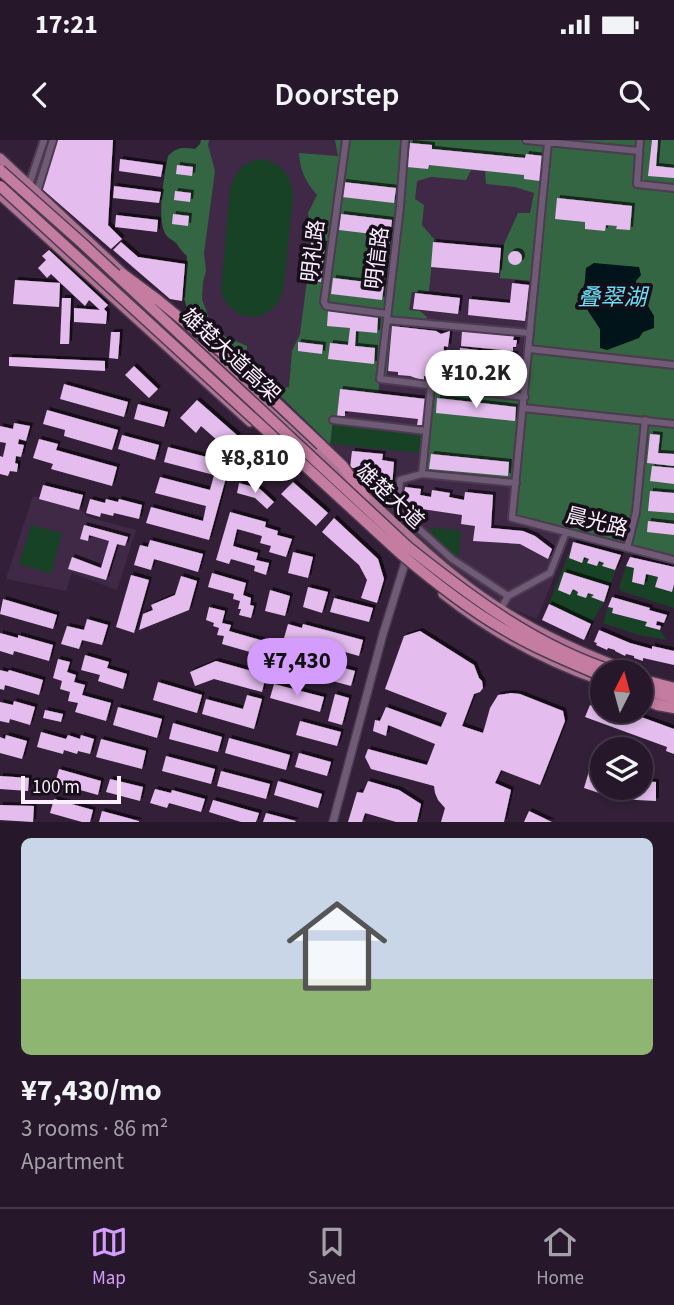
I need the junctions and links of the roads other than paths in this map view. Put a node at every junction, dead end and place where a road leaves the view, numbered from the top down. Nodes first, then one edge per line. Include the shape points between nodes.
1 (44, 140) edge
2 (53, 140) edge
3 (346, 140) edge
4 (405, 140) edge
5 (526, 140) edge
6 (640, 140) edge
7 (543, 141) edge
8 (639, 151) junction
9 (0, 158) edge
10 (0, 170) edge
11 (0, 187) edge
12 (33, 188) junction
13 (674, 188) edge
14 (0, 195) edge
15 (82, 243) junction
16 (387, 317) junction
17 (530, 333) junction
18 (529, 349) junction
19 (674, 365) edge
20 (431, 385) junction
21 (524, 397) junction
22 (523, 408) junction
23 (333, 420) dead end
24 (645, 420) junction
25 (674, 424) edge
26 (426, 430) junction
27 (422, 474) junction
28 (516, 483) junction
29 (365, 497) junction
30 (566, 532) junction
31 (627, 548) junction
32 (674, 559) edge
33 (405, 563) junction
34 (508, 596) junction
35 (489, 601) junction
36 (503, 605) dead end
37 (477, 619) junction
38 (601, 660) edge
39 (590, 661) edge
40 (590, 673) edge
41 (590, 675) edge
42 (653, 680) edge
43 (674, 686) edge
44 (653, 692) edge
45 (674, 698) edge
46 (653, 703) edge
47 (674, 706) edge
48 (333, 822) edge

1 - 12 street
2 - 12 street
3 - 16 street, 明礼路 via 324,302
4 - 16 street, 明信路
5 - 7 street
6 - 8 street
7 - 8 street
7 - 17 street
8 - 13 street via 637,184
9 - 12 main road, 雄楚大道
10 - 15 highway, 雄楚大道高架, bridge
11 - 40 highway, 雄楚大道高架, bridge via 445,591 503,629
12 - 29 main road, 雄楚大道
14 - 33 main road, 雄楚大道
15 - 29 highway, bridge via 231,360 342,465
15 - 39 highway, 雄楚大道高架, bridge via 408,547 518,627
16 - 17 street
16 - 20 street, 明信路 via 380,379
17 - 18 street
18 - 19 street
18 - 21 street
20 - 21 street
20 - 26 street
21 - 22 street
22 - 24 street
22 - 28 street
23 - 26 street
24 - 25 street
24 - 31 street via 636,512
26 - 27 street
27 - 28 street
27 - 34 street via 400,480 397,509 452,559
28 - 30 street, 晨光路 via 512,518
29 - 35 main road, 雄楚大道
30 - 31 street, 晨光路
30 - 34 street via 550,573
31 - 32 street, 晨光路
33 - 37 main road, 雄楚大道
33 - 48 street
34 - 36 street
35 - 37 main road via 495,614 486,621
35 - 38 main road, 雄楚大道
37 - 41 main road, 雄楚大道 via 527,649
42 - 43 highway
44 - 45 highway
46 - 47 highway

